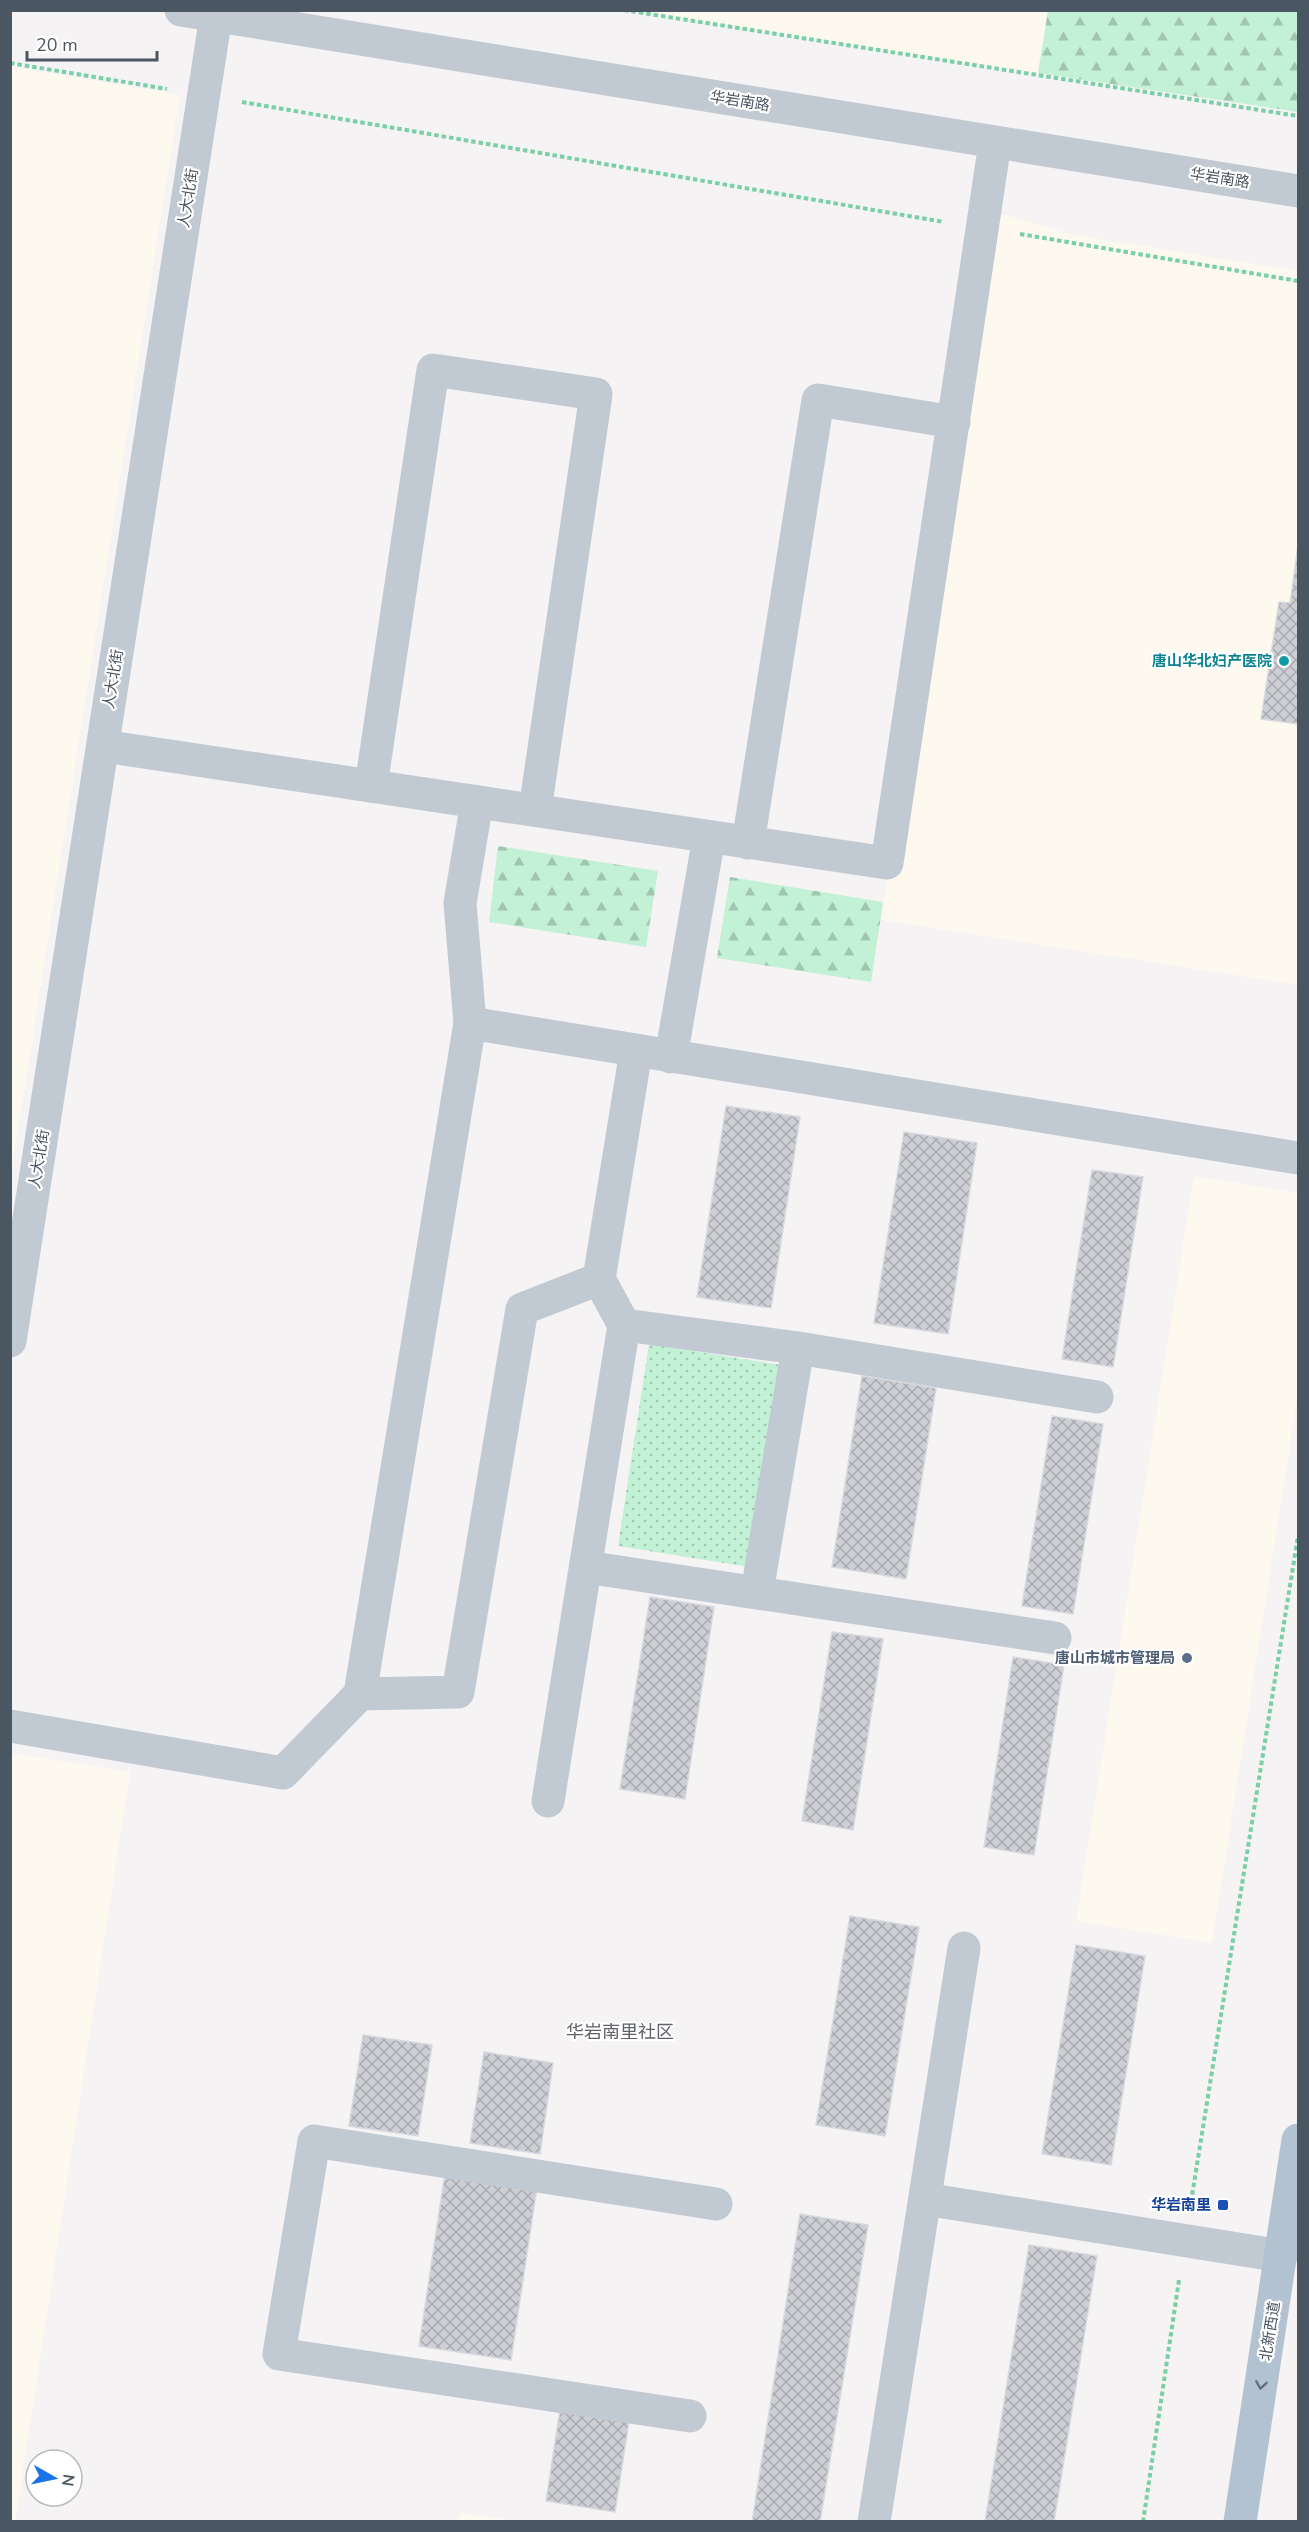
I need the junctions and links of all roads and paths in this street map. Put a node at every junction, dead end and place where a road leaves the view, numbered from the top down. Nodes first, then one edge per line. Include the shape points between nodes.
1 (181, 10) edge
2 (624, 10) edge
3 (216, 16) junction
4 (10, 63) edge
5 (204, 96) junction
6 (1299, 116) edge
7 (995, 143) junction
8 (1299, 191) edge
9 (983, 228) junction
10 (1299, 281) edge
11 (954, 422) junction
12 (103, 746) junction
13 (371, 786) junction
14 (477, 802) junction
15 (535, 810) junction
16 (709, 837) junction
17 (748, 843) junction
18 (470, 1023) junction
19 (636, 1051) junction
20 (672, 1057) junction
21 (1299, 1158) edge
22 (599, 1278) junction
23 (624, 1325) junction
24 (10, 1341) edge
25 (798, 1348) junction
26 (1097, 1397) dead end
27 (1299, 1536) edge
28 (586, 1567) junction
29 (757, 1592) junction
30 (1055, 1638) dead end
31 (360, 1694) junction
32 (10, 1726) edge
33 (548, 1801) dead end
34 (964, 1948) dead end
35 (1299, 2140) edge
36 (925, 2199) junction
37 (716, 2204) dead end
38 (1185, 2241) junction
39 (1281, 2256) junction
40 (690, 2416) dead end
41 (1246, 2486) junction
42 (874, 2522) edge
43 (1143, 2522) edge
44 (1232, 2522) edge
45 (1240, 2522) edge

1 - 3 street, 华岩南路
2 - 6 path
3 - 5 street, 人大北街
3 - 7 street, 华岩南路
4 - 5 path
5 - 9 path
5 - 12 street, 人大北街
7 - 8 street, 华岩南路
7 - 9 street
9 - 10 path
9 - 11 street
11 - 17 street via 818,400
11 - 17 street via 887,863
12 - 13 street
12 - 24 street, 人大北街
13 - 14 street
13 - 15 street via 433,370 597,394
14 - 15 street
14 - 18 street via 460,903
15 - 16 street
16 - 17 street
16 - 20 street
18 - 19 street
18 - 31 street
19 - 20 street
19 - 22 street
20 - 21 street
22 - 23 street
22 - 31 street via 522,1309 458,1692
23 - 25 street
23 - 28 street
25 - 26 street
25 - 29 street
27 - 38 path
28 - 29 street
28 - 33 street
29 - 30 street
31 - 32 street via 283,1773
34 - 36 street
35 - 39 main road, 北新西道
36 - 38 street
36 - 42 street
37 - 40 street via 314,2141 279,2354
38 - 39 street
38 - 43 path
39 -> 41 main road, 北新西道
41 - 44 main road
41 - 45 main road, 北新西道

